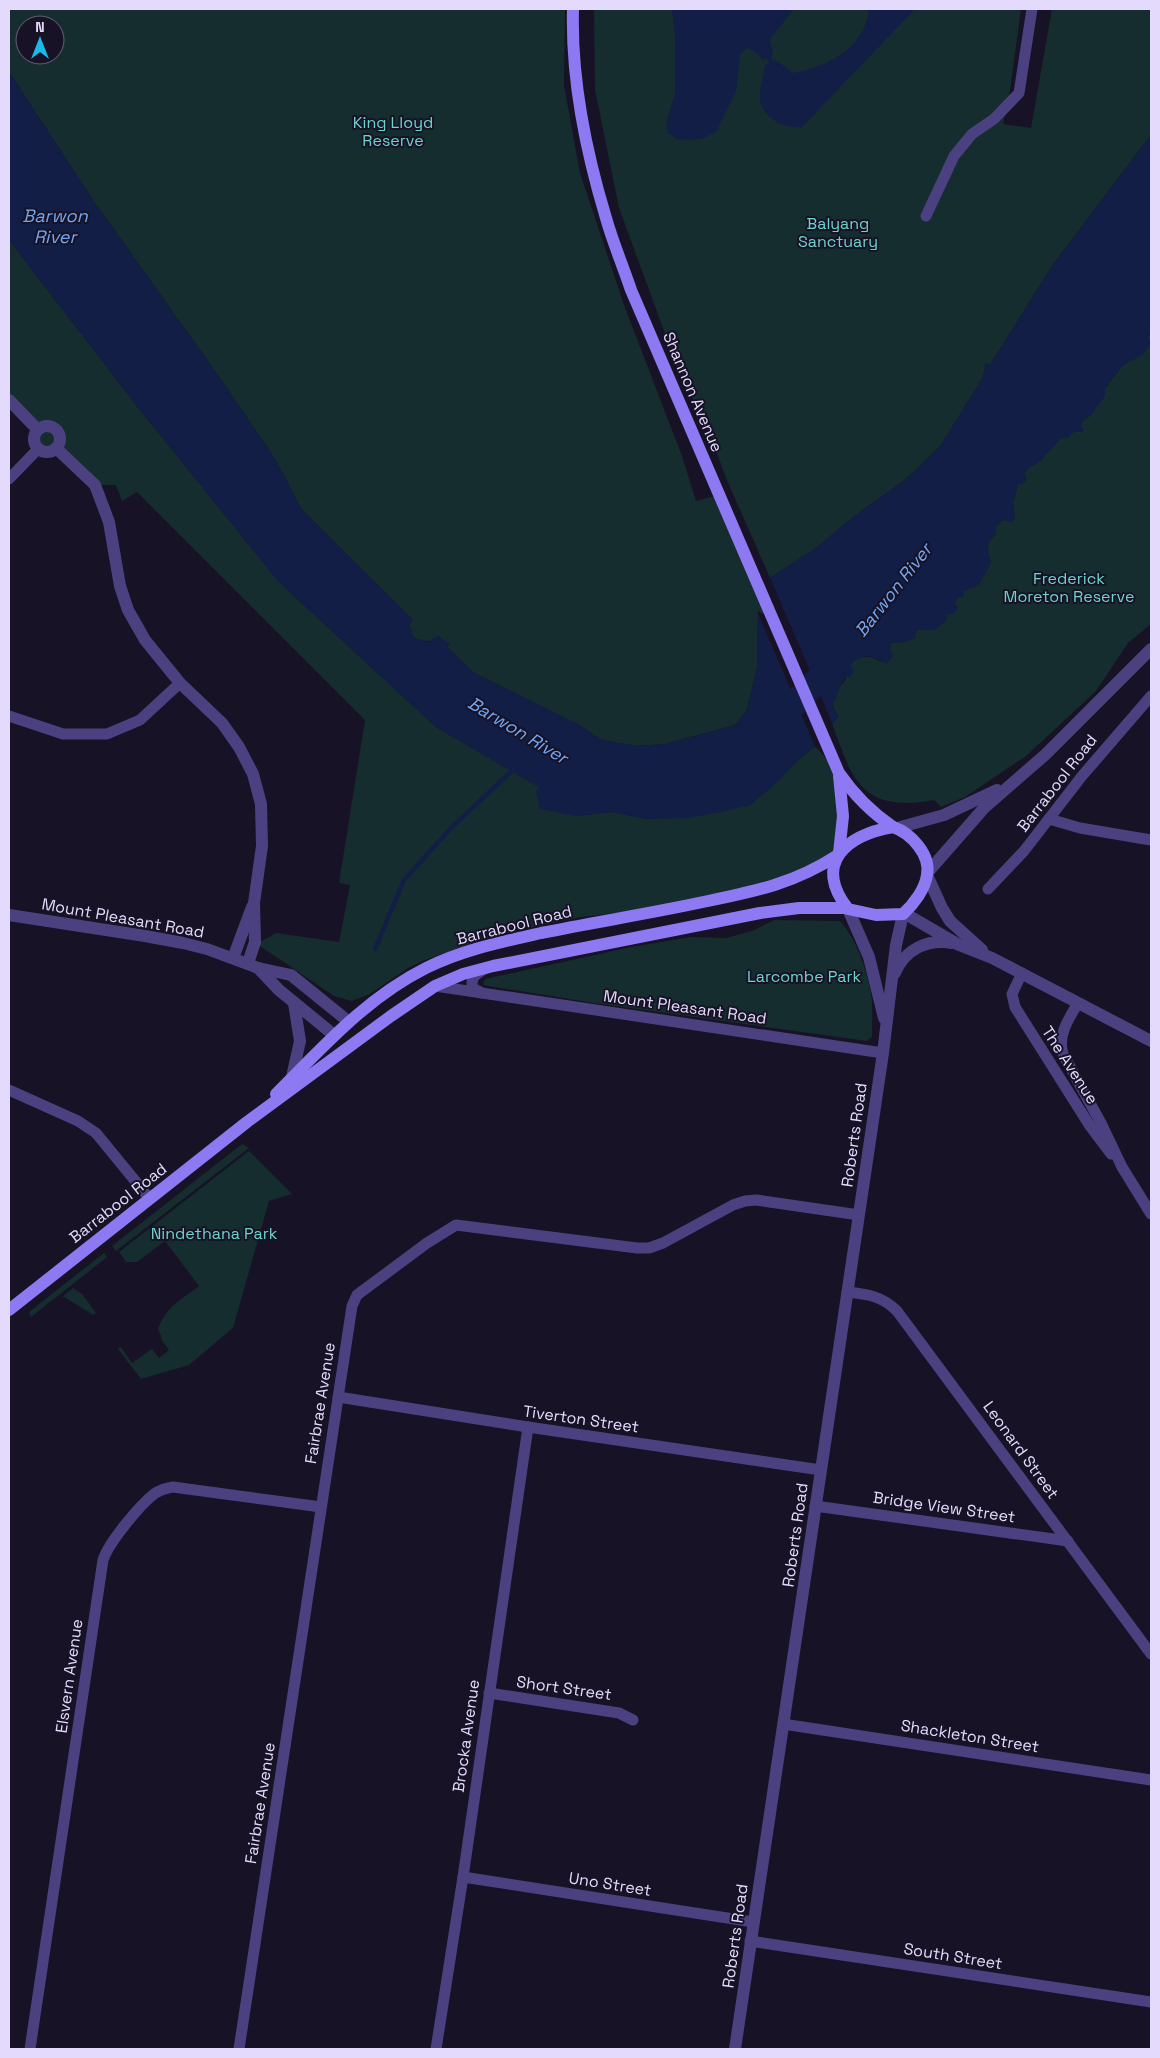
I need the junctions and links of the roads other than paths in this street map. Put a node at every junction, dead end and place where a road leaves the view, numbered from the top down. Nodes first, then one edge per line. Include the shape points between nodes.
1 (573, 9) edge
2 (1032, 9) edge
3 (926, 216) dead end
4 (9, 400) edge
5 (38, 430) junction
6 (56, 448) junction
7 (38, 449) junction
8 (9, 479) edge
9 (1151, 650) edge
10 (180, 683) junction
11 (1151, 696) edge
12 (9, 716) edge
13 (839, 773) junction
14 (1015, 781) junction
15 (1049, 819) junction
16 (895, 828) junction
17 (1151, 840) edge
18 (839, 854) junction
19 (928, 873) junction
20 (988, 889) dead end
21 (254, 902) junction
22 (847, 909) junction
23 (904, 913) junction
24 (9, 915) edge
25 (959, 945) junction
26 (233, 958) junction
27 (992, 958) junction
28 (253, 966) junction
29 (484, 968) junction
30 (1022, 973) junction
31 (893, 982) junction
32 (435, 986) junction
33 (483, 994) junction
34 (294, 1002) junction
35 (1078, 1003) junction
36 (349, 1022) junction
37 (886, 1026) junction
38 (334, 1035) junction
39 (1151, 1041) edge
40 (354, 1044) junction
41 (883, 1053) junction
42 (292, 1077) junction
43 (9, 1090) edge
44 (247, 1122) junction
45 (1122, 1167) junction
46 (150, 1199) junction
47 (859, 1214) junction
48 (1151, 1214) edge
49 (847, 1292) junction
50 (9, 1310) edge
51 (338, 1397) junction
52 (528, 1427) junction
53 (821, 1470) junction
54 (815, 1506) junction
55 (321, 1507) junction
56 (1068, 1541) junction
57 (1151, 1654) edge
58 (489, 1693) junction
59 (633, 1720) dead end
60 (783, 1724) junction
61 (1151, 1780) edge
62 (462, 1877) junction
63 (753, 1922) junction
64 (750, 1942) junction
65 (1151, 2002) edge
66 (30, 2049) edge
67 (239, 2049) edge
68 (436, 2049) edge
69 (735, 2049) edge

1 - 13 main road, Shannon Avenue via 582,119 606,219 631,290
2 - 3 street via 1019,92 994,119 972,134 954,156
4 - 5 street
5 - 6 street via 54,429 59,436
5 - 7 street via 34,438
6 - 7 street via 45,452
6 - 10 street via 95,485 109,522 120,586 128,610 145,640
7 - 8 street
9 - 14 street, Barrabool Road
10 - 12 street via 140,720 107,734 63,734
10 - 21 street via 222,723 253,774 261,804 262,846
11 - 15 street, Barrabool Road
13 - 16 main road, Shannon Avenue via 856,797
13 - 18 main road, Shannon Avenue via 843,816
14 - 16 street, Barrabool Road via 944,815
14 - 19 street, Barrabool Road via 979,813
15 - 17 street via 1085,829
15 - 20 street, Barrabool Road
16 - 18 main road via 869,833
16 - 19 main road via 918,844
18 - 22 main road via 834,880 837,893
18 - 36 main road, Barrabool Road via 810,872 752,891 487,945 413,975
19 - 23 main road via 920,893
19 - 27 street via 950,921
21 - 26 street
21 - 28 street
22 - 23 main road via 876,915
22 - 29 main road, Barrabool Road via 778,910
22 - 37 street, Roberts Road via 869,957
23 - 25 street
23 - 31 street, Roberts Road via 896,945
24 - 26 street, Mount Pleasant Road via 145,936
25 - 27 street
25 - 31 street via 935,942 918,946 902,960
26 - 28 street, Mount Pleasant Road
27 - 30 street
28 - 34 street, Mount Pleasant Road
28 - 36 street, Mount Pleasant Road via 291,975
29 - 32 main road, Barrabool Road
29 - 33 street via 471,982 473,988
30 - 35 street
30 - 45 street, The Avenue via 1012,994 1015,1007 1090,1126
31 - 37 street, Roberts Road
32 - 33 street, Mount Pleasant Road
32 - 40 main road, Barrabool Road
33 - 41 street, Mount Pleasant Road
34 - 38 street, Mount Pleasant Road
34 - 42 street via 300,1041
35 - 39 street
35 - 45 street, The Avenue via 1063,1030 1062,1051
36 - 38 main road, Barrabool Road
36 - 40 main road
37 - 41 street, Roberts Road
38 - 40 main road
38 - 42 main road, Barrabool Road
40 - 44 main road, Barrabool Road
41 - 47 street, Roberts Road
42 - 44 main road, Barrabool Road
43 - 46 street via 78,1121 96,1133
44 - 46 main road, Barrabool Road
45 - 48 street, The Avenue
46 - 50 main road, Barrabool Road
47 - 49 street, Roberts Road
47 - 51 street, Fairbrae Avenue via 745,1200 649,1248 456,1225 357,1294 352,1306
49 - 53 street, Roberts Road
49 - 56 street, Leonard Street via 876,1296 897,1311
51 - 52 street, Tiverton Street
51 - 55 street, Fairbrae Avenue
52 - 53 street, Tiverton Street
52 - 58 street, Brocka Avenue
53 - 54 street, Roberts Road
54 - 56 street, Bridge View Street
54 - 60 street, Roberts Road
55 - 66 street, Elsvern Avenue via 173,1487 163,1489 153,1495 106,1550
55 - 67 street, Fairbrae Avenue
56 - 57 street, Leonard Street
58 - 59 street, Short Street via 619,1713
58 - 62 street, Brocka Avenue
60 - 61 street, Shackleton Street
60 - 63 street, Roberts Road
62 - 63 street, Uno Street
62 - 68 street, Brocka Avenue
63 - 64 street, Roberts Road
64 - 65 street, South Street
64 - 69 street, Roberts Road

